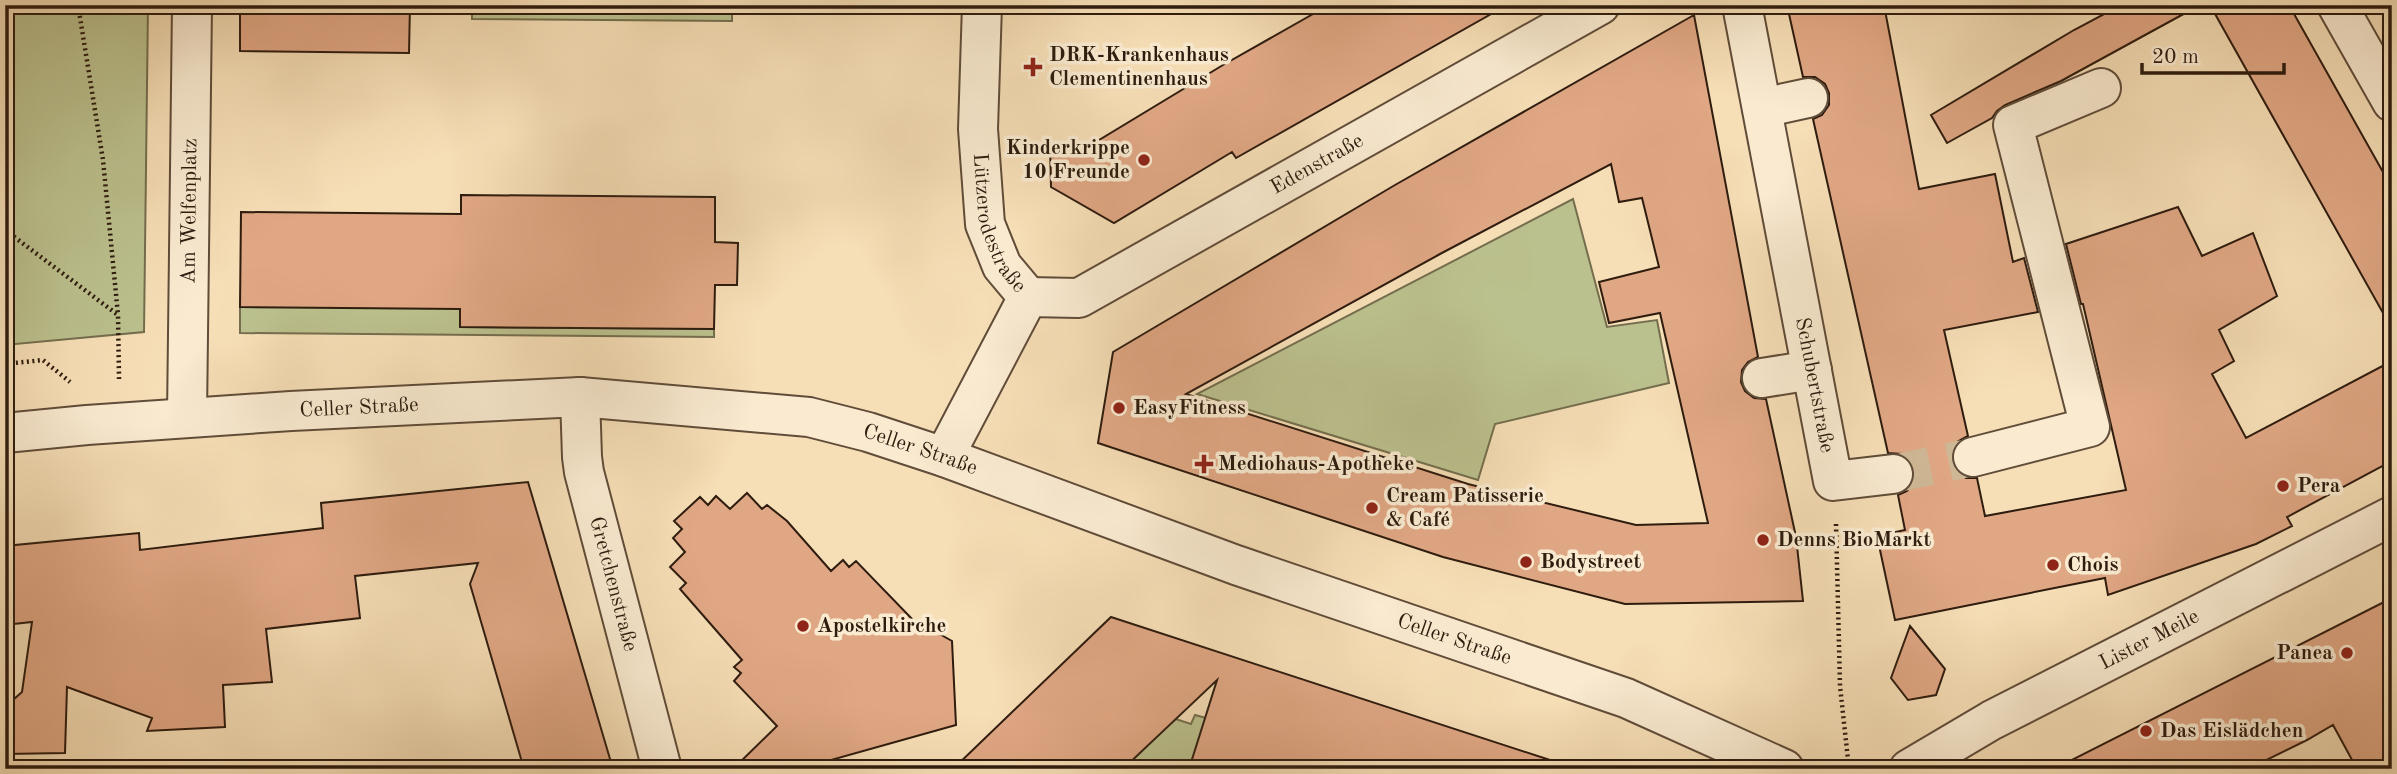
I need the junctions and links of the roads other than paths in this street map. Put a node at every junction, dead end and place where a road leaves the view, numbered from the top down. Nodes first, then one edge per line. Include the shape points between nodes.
1 (192, 5) edge
2 (982, 5) edge
3 (1600, 5) edge
4 (1742, 5) edge
5 (2337, 5) edge
6 (2101, 88) dead end
7 (1808, 99) dead end
8 (2392, 102) edge
9 (1762, 108) junction
10 (1028, 297) junction
11 (1812, 370) junction
12 (1762, 378) dead end
13 (580, 397) junction
14 (187, 418) junction
15 (5, 433) edge
16 (944, 457) junction
17 (1973, 457) tunnel mouth
18 (1893, 474) tunnel mouth
19 (2392, 516) edge
20 (662, 769) edge
21 (1784, 769) edge
22 (1909, 769) edge

1 - 14 street, Am Welfenplatz
2 - 10 street, Lützerodestraße via 978,129 985,224 1002,266
3 - 10 street, Edenstraße via 1079,298
4 - 9 street, Schubertstraße
5 - 8 street
6 - 17 street via 2013,125 2090,427
7 - 9 street
9 - 11 street, Schubertstraße
10 - 16 street, Lützerodestraße
11 - 12 street
11 - 18 street, Schubertstraße via 1833,481
13 - 14 street, Celler Straße
13 - 16 street, Celler Straße via 809,417
13 - 20 street, Gretchenstraße via 584,472
14 - 15 street, Celler Straße
16 - 21 street, Celler Straße via 1236,565 1626,698
19 - 22 street, Lister Meile via 1992,720

